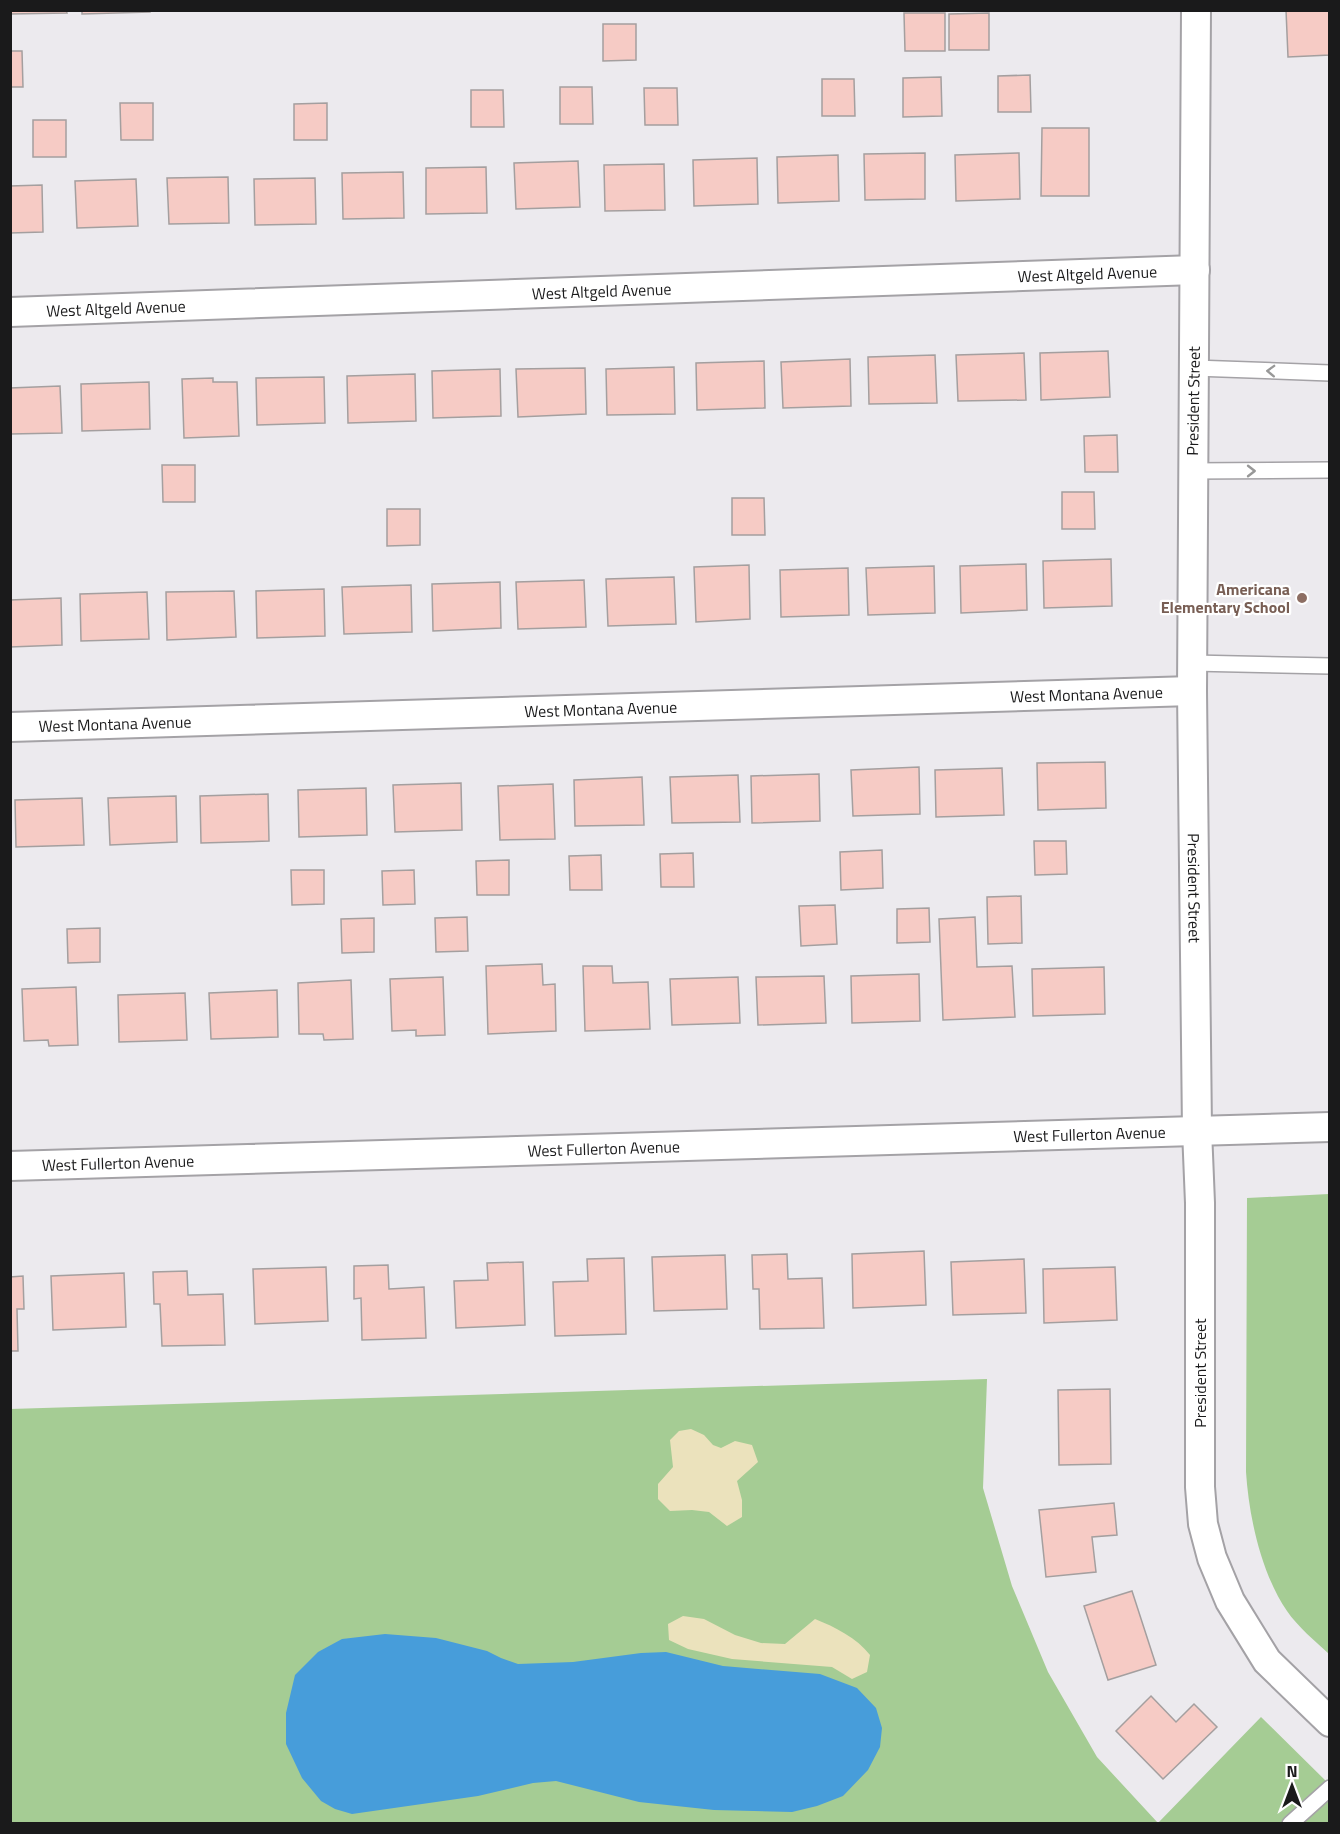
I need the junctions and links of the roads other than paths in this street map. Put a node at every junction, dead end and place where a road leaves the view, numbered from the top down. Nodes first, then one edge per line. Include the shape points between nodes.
1 (1196, 10) edge
2 (1195, 270) junction
3 (10, 312) edge
4 (1194, 368) junction
5 (1329, 373) edge
6 (1329, 470) edge
7 (1192, 471) junction
8 (1192, 663) junction
9 (1329, 666) edge
10 (1192, 691) junction
11 (10, 727) edge
12 (1329, 1127) edge
13 (1197, 1131) junction
14 (10, 1166) edge
15 (1329, 1722) edge
16 (1329, 1788) edge
17 (1290, 1824) edge

1 - 2 street, President Street
2 - 3 street, West Altgeld Avenue
2 - 4 street, President Street
5 -> 4 lane
4 - 7 street, President Street
7 -> 6 lane
7 - 8 street, President Street
8 - 9 lane
8 - 10 street, President Street
10 - 11 street, West Montana Avenue
10 - 13 street, President Street
12 - 13 street, West Fullerton Avenue
13 - 14 street, West Fullerton Avenue
13 - 15 street, President Street via 1203,1524 1230,1601 1267,1661
16 - 17 lane

